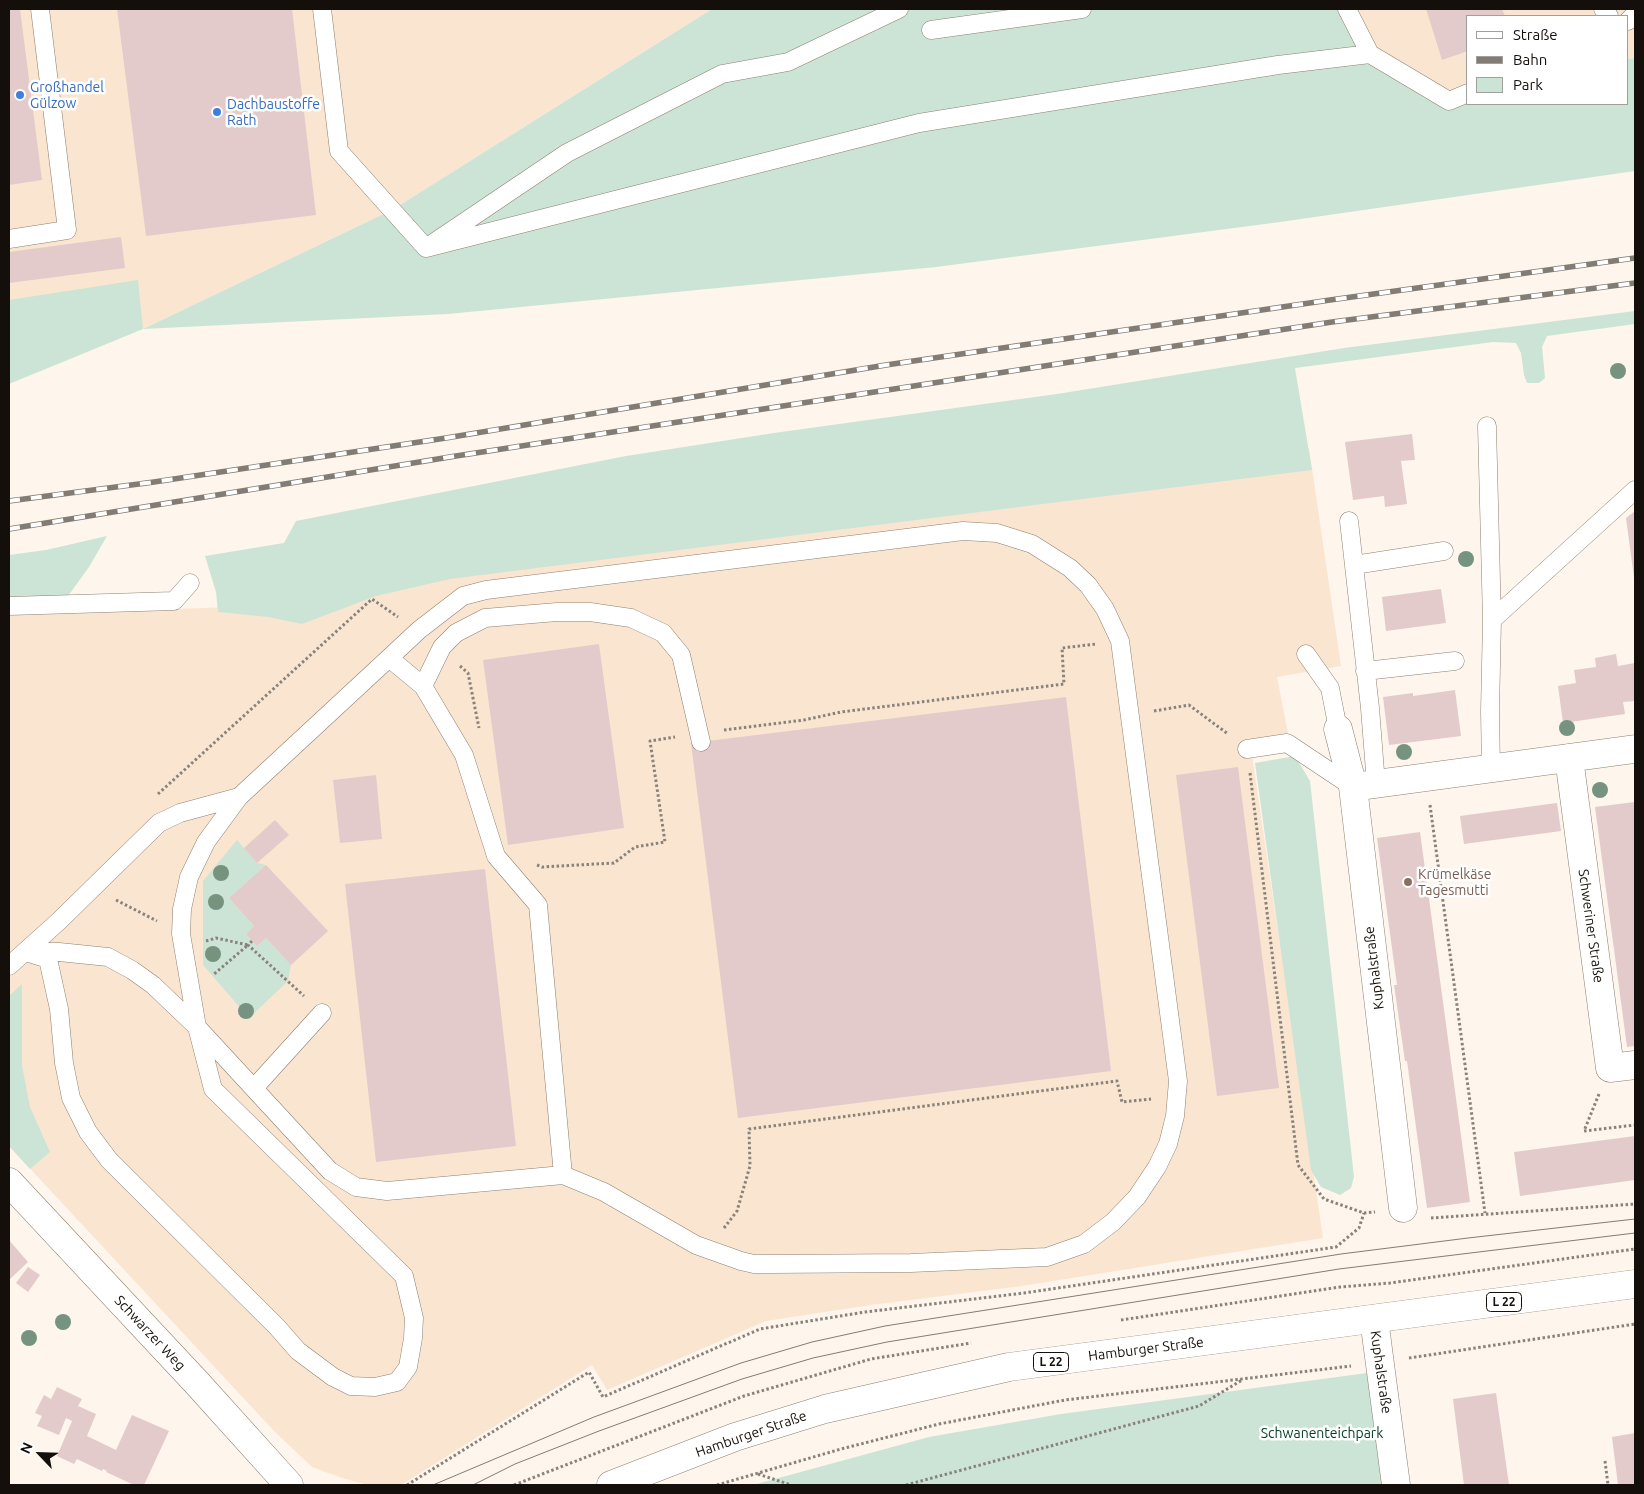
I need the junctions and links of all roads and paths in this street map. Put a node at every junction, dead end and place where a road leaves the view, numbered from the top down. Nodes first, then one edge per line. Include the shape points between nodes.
1 (40, 9) edge
2 (322, 9) edge
3 (899, 9) edge
4 (1082, 9) edge
5 (1347, 9) edge
6 (931, 30) dead end
7 (1370, 54) junction
8 (1466, 95) edge
9 (9, 239) edge
10 (426, 248) junction
11 (1487, 426) dead end
12 (1635, 490) edge
13 (1349, 521) dead end
14 (1444, 551) dead end
15 (1354, 565) junction
16 (190, 584) dead end
17 (9, 606) edge
18 (1492, 620) junction
19 (1120, 641) junction
20 (1306, 654) dead end
21 (389, 658) junction
22 (1455, 661) dead end
23 (1365, 672) junction
24 (423, 686) junction
25 (1152, 711) dead end
26 (1338, 729) joint
27 (700, 738) junction
28 (1247, 748) junction
29 (1635, 750) edge
30 (1568, 758) junction
31 (1491, 769) junction
32 (1426, 777) junction
33 (1364, 785) junction
34 (239, 797) junction
35 (534, 864) dead end
36 (127, 906) dead end
37 (138, 911) dead end
38 (181, 934) junction
39 (252, 941) dead end
40 (248, 945) junction
41 (25, 952) junction
42 (9, 966) edge
43 (192, 994) junction
44 (322, 1013) joint
45 (197, 1027) junction
46 (1622, 1066) edge
47 (254, 1088) junction
48 (1177, 1097) junction
49 (1635, 1125) edge
50 (563, 1175) junction
51 (9, 1182) edge
52 (1635, 1204) edge
53 (1403, 1208) junction
54 (1364, 1213) junction
55 (1485, 1213) junction
56 (717, 1224) dead end
57 (1635, 1284) edge
58 (1374, 1319) junction
59 (1635, 1324) edge
60 (1379, 1362) junction
61 (1244, 1379) junction
62 (1605, 1461) dead end
63 (758, 1473) junction
64 (289, 1485) edge
65 (408, 1485) edge
66 (611, 1485) edge
67 (717, 1485) edge
68 (790, 1485) edge
69 (906, 1485) edge
70 (1396, 1485) edge
71 (1608, 1485) edge

1 - 9 lane via 67,230
2 - 10 lane via 338,150
3 - 10 lane via 788,62 722,74 567,153
4 - 6 lane
5 - 7 lane
7 - 8 lane via 1449,101
7 - 10 lane via 1278,65 919,123
11 - 18 lane
12 - 18 lane
13 - 15 lane
14 - 15 lane
15 - 23 lane
16 - 17 lane via 174,601
18 - 31 lane
19 - 21 lane via 1105,609 1088,585 1070,568 1032,544 997,533 962,531 486,590 463,596
19 - 27 path via 1062,648 1064,684 841,712
19 - 48 lane via 1178,1081
20 - 26 lane via 1330,688
21 - 24 lane
21 - 34 lane
22 - 23 lane
23 - 33 lane
24 - 27 lane via 442,647 456,633 485,618 557,612 590,612 631,618 663,633 681,655
24 - 50 lane via 464,755 496,856 538,905
25 - 28 path via 1189,704
26 - 33 street, Kuphalstraße
27 - 35 path via 650,742 665,842 635,847 614,863 542,867
28 - 33 lane via 1287,743
28 - 54 path via 1298,1164 1324,1199
29 - 30 street
30 - 31 street
30 - 46 street, Schweriner Straße
31 - 32 street
32 - 33 street
32 - 55 path
33 - 53 street, Kuphalstraße
34 - 38 lane via 206,842 189,877
34 - 41 lane via 180,813 159,823
36 - 37 path
38 - 40 path via 204,942 216,938
38 - 43 lane
39 - 40 path
40 - 43 path
40 - 44 path
41 - 42 lane
41 - 45 lane via 108,957 153,985
41 - 45 lane via 48,959 60,1010 64,1063 71,1098 88,1132 109,1160 298,1351 351,1386 375,1388 397,1382 408,1367 413,1338 414,1318 404,1276 213,1090
43 - 45 lane
44 - 47 lane
45 - 47 lane
46 - 49 path via 1584,1131
47 - 50 lane via 330,1171 356,1187 387,1191
48 - 50 lane via 1168,1144 1137,1197 1113,1222 1084,1244 1047,1256 911,1263 749,1263 696,1245 604,1192
48 - 56 path via 1122,1102 1117,1081 749,1129 750,1166 737,1211 726,1228
51 - 64 street, Schwarzer Weg
52 - 55 path
53 - 54 path
53 - 55 path via 1429,1218
54 - 65 path via 1359,1228 1336,1247 760,1329 603,1397 589,1372
57 - 58 street, Hamburger Straße / L 22
58 - 60 street, Kuphalstraße
58 - 66 street, Hamburger Straße / L 22 via 1009,1367 926,1384 816,1412 735,1438
59 - 60 path
60 - 61 path
60 - 70 street, Kuphalstraße
61 - 63 path via 1065,1400 949,1422
61 - 69 path via 1199,1406
62 - 71 path
63 - 67 path
63 - 68 path

